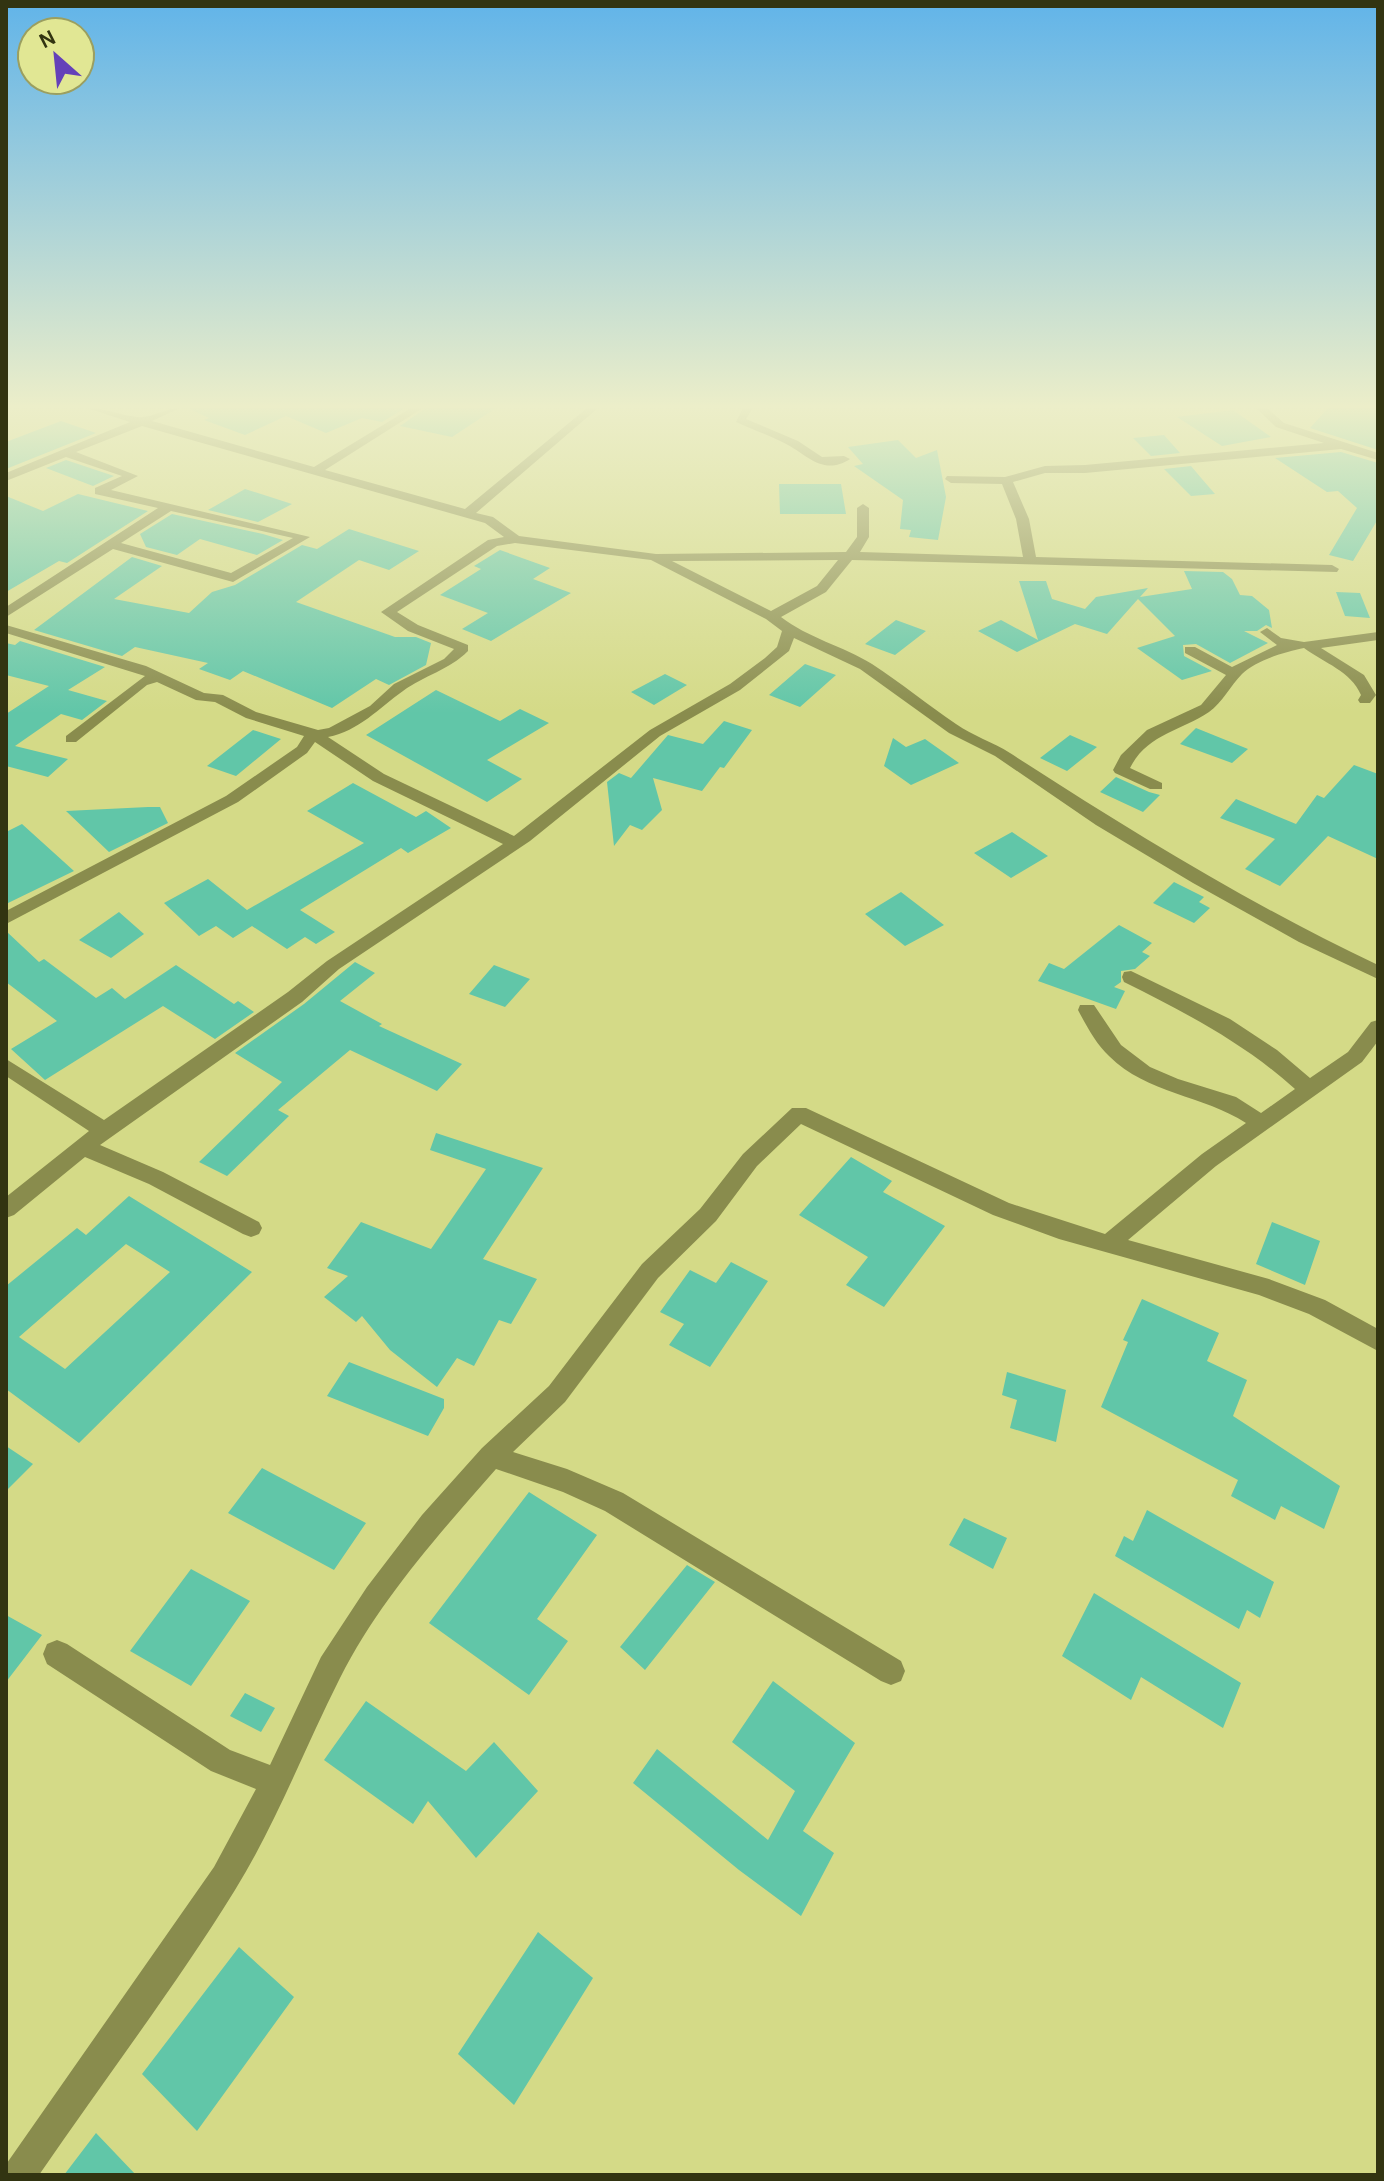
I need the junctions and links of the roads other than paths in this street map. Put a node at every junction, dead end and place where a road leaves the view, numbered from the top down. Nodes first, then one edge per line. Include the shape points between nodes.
1 (164, 510) edge
2 (181, 510) edge
3 (452, 510) edge
4 (472, 510) edge
5 (863, 510) edge
6 (1019, 510) edge
7 (467, 514) junction
8 (515, 539) junction
9 (110, 544) junction
10 (851, 556) junction
11 (654, 557) junction
12 (1030, 560) junction
13 (1332, 569) dead end
14 (6, 613) edge
15 (771, 616) junction
16 (6, 629) edge
17 (789, 630) junction
18 (1267, 632) dead end
19 (1378, 636) edge
20 (1304, 645) junction
21 (1190, 650) dead end
22 (1233, 673) junction
23 (156, 677) junction
24 (1365, 700) dead end
25 (315, 734) junction
26 (71, 739) dead end
27 (1156, 786) dead end
28 (515, 843) junction
29 (6, 918) edge
30 (1374, 966) edge
31 (1131, 977) dead end
32 (1087, 1010) dead end
33 (1378, 1027) edge
34 (6, 1066) edge
35 (1309, 1089) junction
36 (1261, 1123) junction
37 (104, 1130) junction
38 (83, 1147) junction
39 (6, 1209) edge
40 (251, 1228) dead end
41 (1108, 1244) junction
42 (1378, 1341) edge
43 (491, 1456) junction
44 (57, 1654) dead end
45 (891, 1671) dead end
46 (277, 1783) junction
47 (19, 2175) edge

1 - 9 street
2 - 9 street via 304,537 233,578
3 - 7 street
4 - 7 street
5 - 10 street via 865,537
6 - 12 street
7 - 8 street via 489,520
8 - 11 street
8 - 25 street via 493,543 388,612 463,648 456,657 399,687 375,709 333,732
9 - 14 street
10 - 11 street
10 - 12 street
10 - 15 street via 817,593
11 - 15 street
12 - 13 street
15 - 17 street
16 - 23 street
17 - 28 street via 784,648 770,661 655,733
17 - 30 street via 865,666 954,730 1000,753 1199,879 1305,938
18 - 20 street via 1277,641
19 - 20 street
20 - 22 street via 1285,647
20 - 24 street via 1357,676 1367,688
21 - 22 street
22 - 27 street via 1206,708 1152,733 1127,758 1121,770
23 - 25 street
23 - 26 street via 142,682
25 - 28 street via 335,753 379,777
25 - 29 street via 302,750 232,799
28 - 37 street via 333,965
31 - 35 street via 1223,1024
32 - 36 street via 1114,1050 1143,1072 1229,1102
33 - 35 street via 1355,1057
34 - 37 street
35 - 36 street
36 - 41 street
37 - 38 street
38 - 39 street
38 - 40 street
41 - 42 street via 1261,1286 1317,1307
41 - 43 street via 1001,1209 799,1114 650,1271 557,1394
43 - 45 street via 614,1502
43 - 46 street via 376,1596 331,1667
44 - 46 street via 221,1761
46 - 47 street via 225,1878

